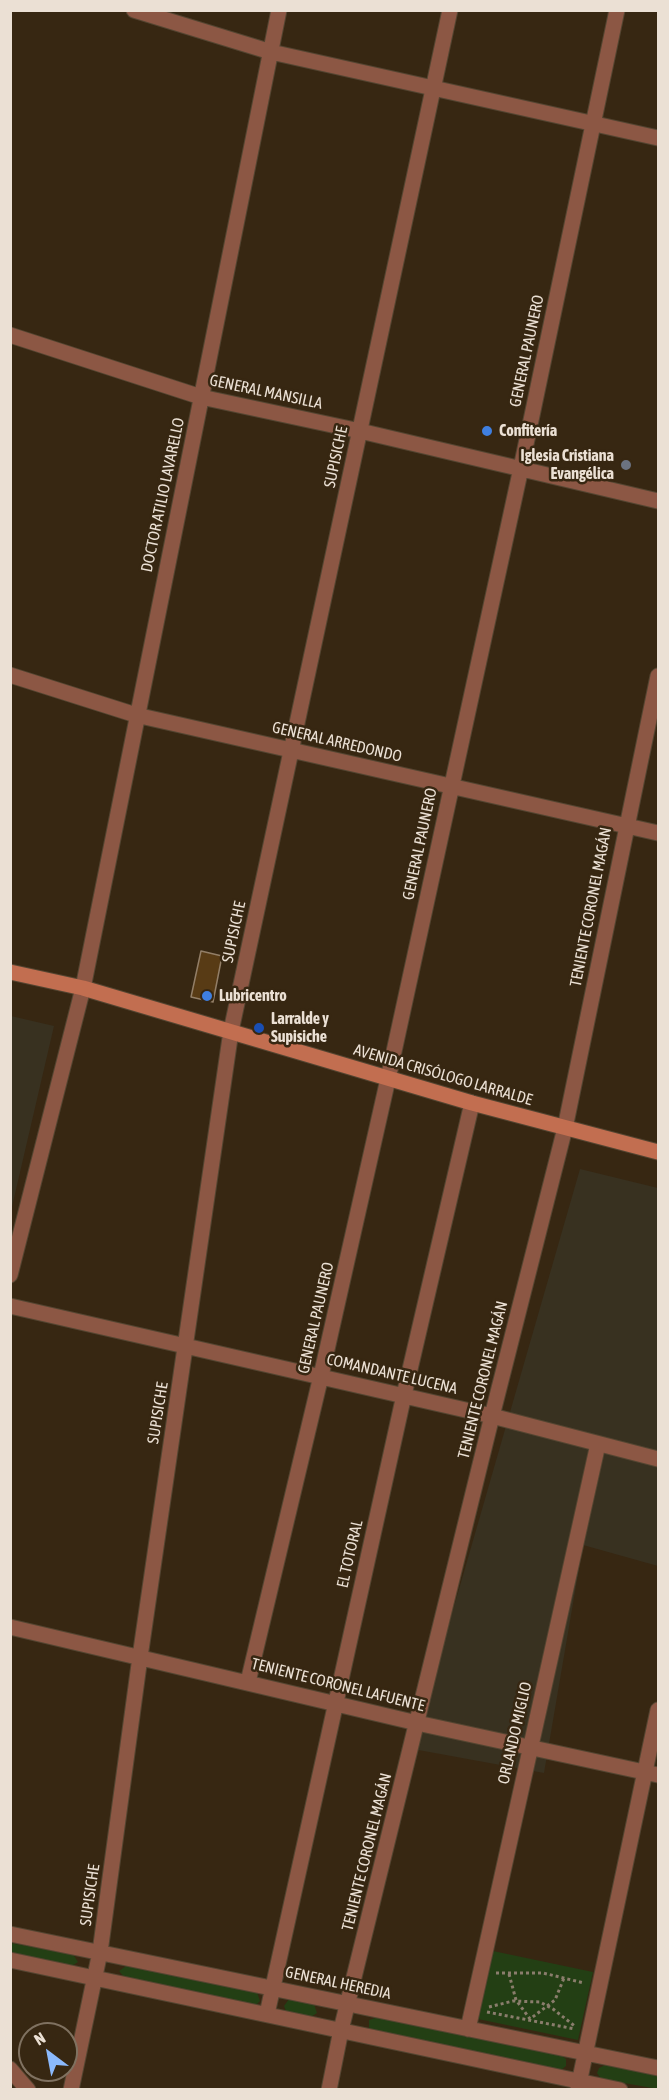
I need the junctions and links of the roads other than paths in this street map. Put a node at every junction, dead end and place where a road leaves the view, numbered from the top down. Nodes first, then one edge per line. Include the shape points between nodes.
1 (134, 10) edge
2 (279, 10) edge
3 (450, 10) edge
4 (617, 10) edge
5 (271, 52) junction
6 (433, 89) junction
7 (593, 123) junction
8 (658, 138) edge
9 (10, 335) edge
10 (201, 397) junction
11 (360, 431) junction
12 (521, 468) junction
13 (658, 501) edge
14 (10, 675) edge
15 (658, 676) edge
16 (136, 715) junction
17 (290, 750) junction
18 (451, 786) junction
19 (626, 825) junction
20 (658, 833) edge
21 (10, 972) edge
22 (83, 988) junction
23 (231, 1031) junction
24 (388, 1078) junction
25 (472, 1103) junction
26 (565, 1128) junction
27 (658, 1152) edge
28 (10, 1275) edge
29 (10, 1306) edge
30 (187, 1344) junction
31 (321, 1376) junction
32 (404, 1395) junction
33 (492, 1416) junction
34 (598, 1444) junction
35 (658, 1459) edge
36 (10, 1627) edge
37 (140, 1657) junction
38 (248, 1682) junction
39 (335, 1704) junction
40 (658, 1710) edge
41 (417, 1723) junction
42 (530, 1747) junction
43 (652, 1773) edge
44 (10, 1934) edge
45 (100, 1952) junction
46 (10, 1960) edge
47 (96, 1979) junction
48 (272, 1988) junction
49 (348, 2003) junction
50 (267, 2014) junction
51 (469, 2021) junction
52 (341, 2030) junction
53 (586, 2053) junction
54 (658, 2068) edge
55 (10, 2069) edge
56 (578, 2085) edge
57 (28, 2090) edge
58 (71, 2090) edge
59 (329, 2090) edge
60 (620, 2090) edge

1 - 5 street
2 - 5 street, DOCTOR ATILIO LAVARELLO
3 - 6 street, SUPISICHE
4 - 7 street, GENERAL PAUNERO
5 - 6 street
5 - 10 street, DOCTOR ATILIO LAVARELLO
6 - 7 street
6 - 11 street, SUPISICHE
7 - 8 street
7 - 12 street, GENERAL PAUNERO
9 - 10 street, GENERAL MANSILLA
10 - 11 street, GENERAL MANSILLA
10 - 16 street, DOCTOR ATILIO LAVARELLO
11 - 12 street, GENERAL MANSILLA
11 - 17 street, SUPISICHE
12 - 13 street, GENERAL MANSILLA
12 - 18 street, GENERAL PAUNERO
14 - 16 street, GENERAL ARREDONDO
15 - 19 street, TENIENTE CORONEL MAGÁN
16 - 17 street, GENERAL ARREDONDO
16 - 22 street, DOCTOR ATILIO LAVARELLO
17 - 18 street, GENERAL ARREDONDO
17 - 23 street, SUPISICHE
18 - 19 street, GENERAL ARREDONDO
18 - 24 street, GENERAL PAUNERO
19 - 20 street, GENERAL ARREDONDO
19 - 26 street, TENIENTE CORONEL MAGÁN
21 - 22 main road, AVENIDA CRISÓLOGO LARRALDE
22 - 23 main road, AVENIDA CRISÓLOGO LARRALDE
22 - 28 street, DOCTOR ATILIO LAVARELLO
23 - 24 main road, AVENIDA CRISÓLOGO LARRALDE
23 - 30 street, SUPISICHE
24 - 25 main road, AVENIDA CRISÓLOGO LARRALDE
24 - 31 street, GENERAL PAUNERO
25 - 26 main road, AVENIDA CRISÓLOGO LARRALDE
25 - 32 street, EL TOTORAL
26 - 27 main road, AVENIDA CRISÓLOGO LARRALDE
26 - 33 street, TENIENTE CORONEL MAGÁN
29 - 30 street, COMANDANTE LUCENA
30 - 31 street, COMANDANTE LUCENA
30 - 37 street, SUPISICHE
31 - 32 street, COMANDANTE LUCENA
31 - 38 street, GENERAL PAUNERO
32 - 33 street, COMANDANTE LUCENA
32 - 39 street, EL TOTORAL
33 - 34 street, COMANDANTE LUCENA
33 - 41 street, TENIENTE CORONEL MAGÁN
34 - 35 street, COMANDANTE LUCENA
34 - 42 street, ORLANDO MIGLIO
36 - 37 street, TENIENTE CORONEL LAFUENTE
37 - 38 street, TENIENTE CORONEL LAFUENTE
37 - 45 street, SUPISICHE
38 - 39 street, TENIENTE CORONEL LAFUENTE
39 - 41 street, TENIENTE CORONEL LAFUENTE
39 - 48 street, EL TOTORAL
40 - 43 street
41 - 42 street, TENIENTE CORONEL LAFUENTE
41 - 49 street, TENIENTE CORONEL MAGÁN
42 - 43 street, TENIENTE CORONEL LAFUENTE
42 - 51 street, ORLANDO MIGLIO
43 - 53 street
44 - 45 street, GENERAL HEREDIA
45 - 47 street, SUPISICHE
45 - 48 street, GENERAL HEREDIA
46 - 47 street
47 - 50 street
47 - 58 street
48 - 49 street, GENERAL HEREDIA
48 - 50 street, EL TOTORAL
49 - 51 street, GENERAL HEREDIA
49 - 52 street, TENIENTE CORONEL MAGÁN
50 - 52 street
51 - 53 street, GENERAL HEREDIA
52 - 56 street
52 - 59 street, TENIENTE CORONEL MAGÁN
53 - 54 street, GENERAL HEREDIA
53 - 56 street
55 - 57 street
56 - 60 street

